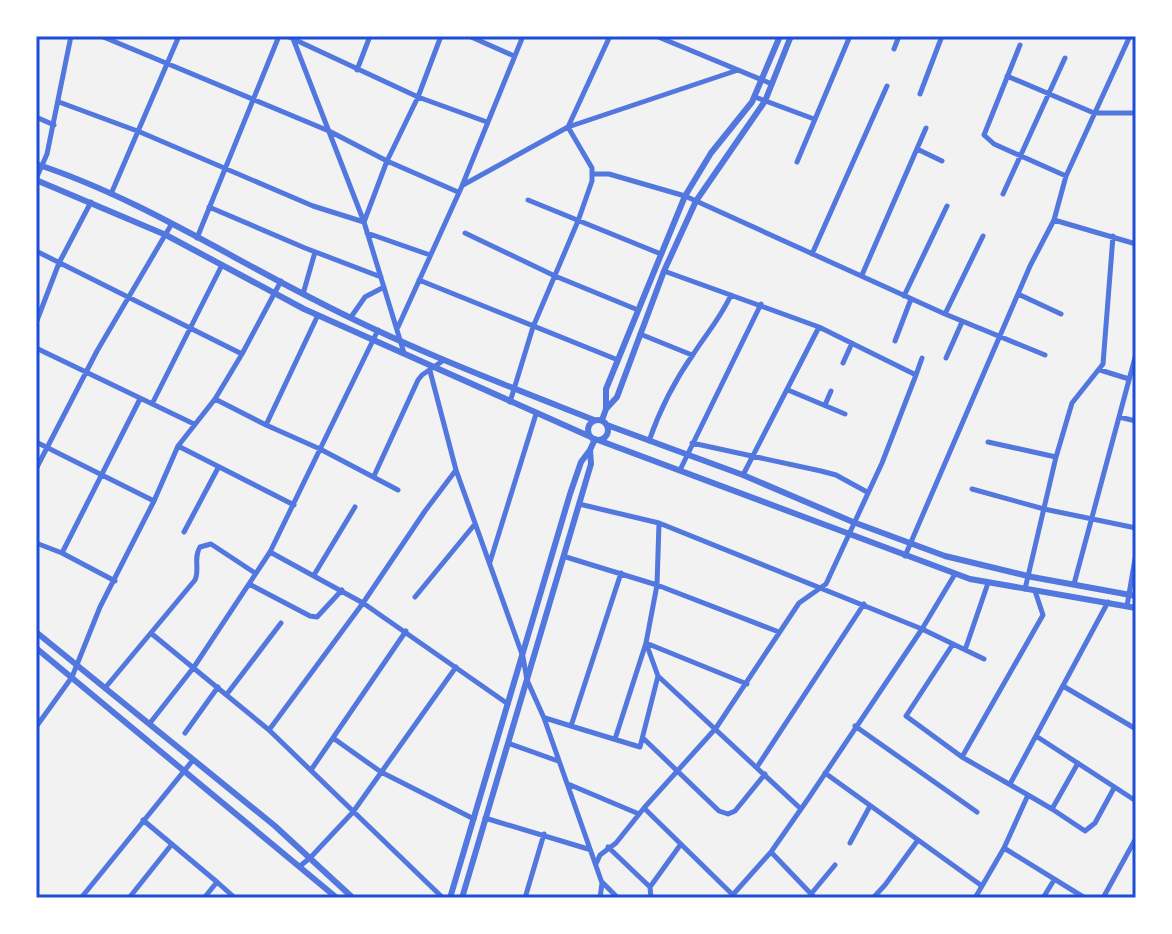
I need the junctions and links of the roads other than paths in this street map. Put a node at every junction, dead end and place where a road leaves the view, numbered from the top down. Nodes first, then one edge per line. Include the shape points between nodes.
1 (71, 36) edge
2 (101, 36) edge
3 (179, 36) edge
4 (279, 36) edge
5 (370, 36) edge
6 (441, 36) edge
7 (469, 36) edge
8 (523, 36) edge
9 (610, 36) edge
10 (656, 36) edge
11 (688, 36) edge
12 (780, 36) edge
13 (791, 36) edge
14 (850, 36) edge
15 (899, 36) edge
16 (942, 36) edge
17 (1130, 36) edge
18 (290, 37) edge
19 (1020, 45) dead end
20 (684, 46) junction
21 (894, 49) dead end
22 (514, 56) junction
23 (1065, 58) dead end
24 (167, 63) junction
25 (357, 70) junction
26 (738, 70) junction
27 (1007, 76) junction
28 (762, 80) junction
29 (772, 84) junction
30 (887, 86) dead end
31 (920, 94) dead end
32 (1048, 95) junction
33 (418, 97) junction
34 (755, 97) junction
35 (254, 99) junction
36 (765, 101) junction
37 (59, 102) junction
38 (1094, 113) junction
39 (1136, 113) edge
40 (36, 117) edge
41 (814, 119) junction
42 (487, 122) junction
43 (54, 125) junction
44 (568, 127) junction
45 (926, 128) dead end
46 (329, 131) junction
47 (140, 132) junction
48 (917, 149) junction
49 (1021, 155) junction
50 (387, 161) junction
51 (942, 161) dead end
52 (797, 162) dead end
53 (39, 165) edge
54 (226, 169) junction
55 (594, 174) junction
56 (1066, 176) junction
57 (36, 179) edge
58 (460, 189) junction
59 (111, 194) junction
60 (1003, 194) dead end
61 (685, 196) junction
62 (528, 200) dead end
63 (696, 201) junction
64 (91, 202) junction
65 (947, 206) dead end
66 (209, 207) junction
67 (1054, 220) junction
68 (578, 221) junction
69 (364, 222) junction
70 (171, 225) junction
71 (366, 233) junction
72 (465, 233) dead end
73 (166, 235) junction
74 (983, 236) dead end
75 (1113, 236) junction
76 (196, 239) junction
77 (1136, 244) edge
78 (36, 251) edge
79 (315, 252) junction
80 (661, 254) junction
81 (812, 254) junction
82 (430, 255) junction
83 (59, 263) junction
84 (222, 265) junction
85 (664, 271) junction
86 (862, 275) junction
87 (555, 276) junction
88 (381, 277) junction
89 (419, 280) junction
90 (281, 281) junction
91 (384, 287) junction
92 (275, 294) junction
93 (303, 294) junction
94 (1018, 294) junction
95 (731, 295) junction
96 (131, 297) junction
97 (908, 298) junction
98 (761, 304) junction
99 (638, 310) junction
100 (945, 314) junction
101 (1061, 314) dead end
102 (318, 315) junction
103 (351, 317) junction
104 (962, 322) junction
105 (36, 323) edge
106 (533, 327) junction
107 (819, 327) junction
108 (189, 328) junction
109 (398, 328) junction
110 (378, 330) junction
111 (640, 334) junction
112 (999, 338) junction
113 (373, 340) junction
114 (401, 341) junction
115 (895, 341) dead end
116 (852, 343) junction
117 (36, 348) edge
118 (242, 354) junction
119 (404, 354) junction
120 (1136, 354) edge
121 (692, 355) junction
122 (1045, 355) dead end
123 (922, 358) dead end
124 (946, 358) dead end
125 (444, 360) junction
126 (618, 360) junction
127 (843, 363) dead end
128 (432, 370) junction
129 (1100, 370) junction
130 (87, 372) junction
131 (916, 375) junction
132 (1129, 379) junction
133 (514, 388) junction
134 (788, 390) junction
135 (831, 391) dead end
136 (140, 399) junction
137 (215, 399) junction
138 (510, 402) junction
139 (152, 404) junction
140 (825, 405) junction
141 (606, 409) junction
142 (536, 414) junction
143 (845, 414) dead end
144 (1119, 417) junction
145 (1136, 421) edge
146 (601, 422) junction
147 (194, 424) junction
148 (266, 425) junction
149 (594, 439) junction
150 (649, 441) junction
151 (36, 442) edge
152 (988, 442) dead end
153 (692, 443) junction
154 (178, 446) junction
155 (47, 448) junction
156 (320, 449) junction
157 (590, 450) junction
158 (686, 454) junction
159 (753, 456) junction
160 (1056, 457) junction
161 (218, 468) junction
162 (36, 469) edge
163 (456, 470) junction
164 (680, 470) junction
165 (102, 474) junction
166 (743, 475) junction
167 (374, 476) junction
168 (972, 489) dead end
169 (398, 490) dead end
170 (867, 492) junction
171 (154, 501) junction
172 (579, 504) junction
173 (294, 505) junction
174 (355, 507) dead end
175 (1044, 509) junction
176 (1092, 519) junction
177 (853, 522) junction
178 (475, 523) junction
179 (659, 523) junction
180 (1136, 528) edge
181 (184, 532) dead end
182 (847, 535) junction
183 (36, 543) edge
184 (911, 543) junction
185 (270, 552) junction
186 (62, 553) junction
187 (1136, 553) edge
188 (905, 556) junction
189 (566, 557) junction
190 (490, 564) junction
191 (255, 573) junction
192 (621, 573) junction
193 (955, 574) junction
194 (314, 575) junction
195 (1030, 576) junction
196 (115, 581) junction
197 (988, 583) junction
198 (249, 584) junction
199 (1074, 584) junction
200 (657, 585) junction
201 (822, 588) junction
202 (1025, 589) junction
203 (342, 590) junction
204 (1035, 591) junction
205 (1132, 595) edge
206 (415, 597) dead end
207 (1108, 602) junction
208 (363, 603) junction
209 (864, 604) junction
210 (1127, 606) junction
211 (1136, 608) edge
212 (281, 623) dead end
213 (922, 629) junction
214 (406, 631) junction
215 (36, 632) edge
216 (779, 632) junction
217 (152, 634) junction
218 (646, 643) junction
219 (953, 644) junction
220 (36, 648) edge
221 (965, 650) junction
222 (523, 657) junction
223 (984, 659) dead end
224 (77, 665) junction
225 (194, 667) junction
226 (456, 667) junction
227 (658, 676) junction
228 (72, 677) junction
229 (527, 680) junction
230 (747, 684) junction
231 (1063, 686) junction
232 (218, 687) junction
233 (105, 688) junction
234 (227, 694) junction
235 (509, 705) junction
236 (544, 718) junction
237 (150, 723) junction
238 (571, 726) junction
239 (855, 726) junction
240 (36, 727) edge
241 (716, 728) junction
242 (1136, 729) edge
243 (269, 730) junction
244 (185, 733) dead end
245 (1036, 736) junction
246 (333, 738) junction
247 (615, 739) junction
248 (644, 739) junction
249 (508, 743) junction
250 (962, 757) junction
251 (193, 760) junction
252 (559, 761) junction
253 (1078, 763) junction
254 (757, 767) junction
255 (183, 769) junction
256 (311, 770) junction
257 (679, 771) junction
258 (381, 772) junction
259 (825, 773) junction
260 (765, 774) junction
261 (568, 784) junction
262 (1010, 784) junction
263 (1114, 788) junction
264 (1028, 795) junction
265 (1136, 801) edge
266 (870, 806) junction
267 (644, 808) junction
268 (801, 809) junction
269 (1052, 809) junction
270 (353, 812) junction
271 (977, 812) dead end
272 (639, 814) junction
273 (485, 818) junction
274 (475, 819) junction
275 (143, 820) junction
276 (544, 834) junction
277 (1136, 838) edge
278 (918, 840) junction
279 (850, 843) dead end
280 (172, 844) junction
281 (681, 844) junction
282 (608, 847) junction
283 (1004, 848) junction
284 (589, 849) junction
285 (771, 852) junction
286 (310, 858) junction
287 (596, 864) junction
288 (835, 865) dead end
289 (300, 866) junction
290 (1054, 880) junction
291 (217, 882) junction
292 (602, 883) junction
293 (982, 886) junction
294 (650, 887) junction
295 (813, 896) edge
296 (733, 897) edge
297 (81, 898) edge
298 (129, 898) edge
299 (204, 898) edge
300 (235, 898) edge
301 (337, 898) edge
302 (353, 898) edge
303 (443, 898) edge
304 (450, 898) edge
305 (462, 898) edge
306 (525, 898) edge
307 (600, 898) edge
308 (618, 898) edge
309 (651, 898) edge
310 (873, 898) edge
311 (975, 898) edge
312 (1043, 898) edge
313 (1085, 898) edge
314 (1103, 898) edge

1 - 37 street
2 - 24 street
3 - 24 street
4 - 35 street
5 - 25 street
6 - 33 street
7 - 22 street
8 - 22 street
9 - 44 street
10 - 20 street
11 - 20 street
12 - 28 street
13 - 29 street
14 - 41 street
15 - 21 street
16 - 31 street
17 - 38 street
18 - 25 street
18 - 46 street
19 - 27 street
20 - 26 street
22 - 42 street
23 - 32 street
24 - 35 street
24 - 47 street
25 - 33 street
26 - 28 street
26 - 44 street
27 - 32 street
27 - 49 street via 984,135
28 - 29 street
28 - 34 street
29 - 36 street
30 - 81 street
32 - 38 street
32 - 49 street
33 - 42 street
33 - 50 street
34 - 36 street
34 - 61 street
35 - 46 street
35 - 54 street
36 - 41 street
36 - 63 street
37 - 43 street
37 - 47 street
38 - 39 street
38 - 56 street
40 - 43 street
41 - 52 street
42 - 58 street
43 - 53 street
44 - 55 street
44 - 58 street
45 - 48 street
46 - 50 street
46 - 69 street
47 - 54 street
47 - 59 street
48 - 51 street
48 - 86 street
49 - 56 street
49 - 60 street
50 - 58 street
50 - 69 street
53 - 57 street
53 - 59 street
54 - 66 street
54 - 69 street
55 - 61 street
55 - 68 street
56 - 67 street
57 - 64 street
58 - 82 street
59 - 70 street
61 - 63 street
61 - 80 street
62 - 68 street
63 - 81 street
63 - 85 street
64 - 73 street
64 - 83 street
65 - 97 street
66 - 76 street
66 - 79 street
67 - 75 street
67 - 94 street
68 - 80 street
68 - 87 street
69 - 71 street
70 - 73 street
70 - 76 street
71 - 82 street
71 - 88 street
72 - 87 street
73 - 84 street
73 - 96 street
74 - 100 street
75 - 77 street
75 - 129 street
76 - 90 street
78 - 83 street
79 - 88 street
79 - 93 street
80 - 99 street
81 - 86 street
82 - 89 street
83 - 96 street
83 - 105 street
84 - 92 street
84 - 108 street
85 - 95 street
85 - 111 street
86 - 97 street
87 - 99 street
87 - 106 street
88 - 91 street
89 - 106 street
89 - 109 street
90 - 92 street
90 - 93 street
91 - 103 street via 365,297
91 - 109 street
92 - 102 street
92 - 118 street
93 - 103 street
94 - 101 street
94 - 112 street
95 - 98 street
95 - 121 street
96 - 108 street
96 - 130 street
97 - 100 street
97 - 115 street
98 - 107 street
98 - 153 street
99 - 126 street
100 - 104 street
102 - 113 street
102 - 148 street
103 - 110 street
104 - 112 street
104 - 124 street
106 - 126 street
106 - 133 street
107 - 116 street
107 - 134 street
108 - 118 street
108 - 139 street
109 - 114 street
110 - 113 street
110 - 114 street
111 - 121 street
111 - 141 street via 617,397
112 - 122 street
112 - 184 street
113 - 119 street
113 - 156 street
114 - 119 street
114 - 125 street
116 - 127 street
116 - 131 street
117 - 130 street
118 - 137 street
119 - 128 street
120 - 132 street
121 - 150 street
123 - 131 street
125 - 128 street
125 - 133 street
126 - 141 street via 605,393
128 - 138 street
128 - 163 street
128 - 167 street via 418,380
129 - 132 street
129 - 160 street via 1072,403
130 - 136 street
130 - 155 street
131 - 170 street
132 - 144 street
133 - 138 street
133 - 146 street
134 - 140 street
134 - 159 street
135 - 140 street
136 - 139 street
136 - 165 street
137 - 147 street
137 - 148 street
138 - 142 street
139 - 147 street
140 - 143 street
141 - 146 street
142 - 149 street
142 - 190 street
144 - 145 street
144 - 176 street
146 - 149 street via 606,435
146 - 149 street via 588,427
146 - 150 street
147 - 154 street
148 - 156 street
149 - 157 street
149 - 164 street
150 - 158 street
151 - 155 street
152 - 160 street
153 - 158 street
153 - 159 street
154 - 161 street
154 - 171 street
155 - 162 street
155 - 165 street
156 - 167 street
156 - 173 street
157 - 172 street
157 - 222 street via 570,494
158 - 164 street
158 - 166 street
159 - 166 street
159 - 170 street via 836,475
160 - 175 street
161 - 173 street
161 - 181 street
163 - 178 street
163 - 208 street
164 - 182 street
165 - 171 street
165 - 186 street
166 - 177 street
167 - 169 street
168 - 175 street
170 - 177 street
171 - 196 street
172 - 179 street
172 - 189 street
173 - 185 street
174 - 194 street
175 - 176 street
175 - 195 street
176 - 180 street
176 - 199 street
177 - 182 street
177 - 184 street
178 - 190 street
178 - 206 street
179 - 200 street
179 - 201 street
182 - 188 street
182 - 201 street
183 - 186 street
184 - 188 street
184 - 195 street
185 - 191 street
185 - 194 street
186 - 196 street
187 - 205 street
188 - 193 street
189 - 192 street
189 - 229 street
190 - 222 street
191 - 198 street
191 - 217 street via 205,544 196,558 195,580
192 - 200 street
192 - 238 street
193 - 197 street
193 - 213 street
194 - 203 street
195 - 199 street
195 - 202 street
196 - 224 street
197 - 202 street
197 - 221 street
198 - 203 street via 317,617
198 - 225 street
199 - 205 street
200 - 216 street
200 - 218 street
201 - 209 street
201 - 216 street via 804,597
202 - 204 street
203 - 208 street
204 - 207 street
204 - 250 street via 1043,615
205 - 210 street
207 - 210 street
207 - 231 street
208 - 214 street
208 - 243 street
209 - 213 street
209 - 254 street
210 - 211 street
212 - 234 street
213 - 219 street
213 - 239 street
214 - 226 street
214 - 246 street
215 - 224 street
216 - 230 street
217 - 225 street
217 - 233 street
218 - 227 street
218 - 230 street
218 - 247 street
219 - 221 street
219 - 250 street via 906,716
220 - 228 street
221 - 223 street
222 - 229 street
222 - 235 street
224 - 228 street
224 - 233 street
225 - 232 street
225 - 237 street
226 - 235 street
226 - 258 street
227 - 241 street
227 - 248 street
228 - 240 street
228 - 255 street
229 - 236 street
229 - 249 street
230 - 241 street
231 - 242 street
231 - 245 street
232 - 234 street
232 - 244 street
233 - 237 street
234 - 243 street
235 - 274 street
236 - 238 street
236 - 252 street
237 - 251 street
238 - 247 street
239 - 259 street
239 - 271 street
241 - 254 street
241 - 257 street
243 - 256 street
245 - 253 street
245 - 262 street
246 - 256 street
246 - 258 street
247 - 248 street via 637,748
248 - 257 street
249 - 252 street
249 - 273 street
250 - 262 street
251 - 255 street
251 - 286 street
252 - 261 street
253 - 263 street
253 - 269 street
254 - 260 street
255 - 275 street
255 - 289 street
256 - 270 street
257 - 260 street via 728,814
257 - 267 street
258 - 270 street
258 - 274 street
259 - 266 street
259 - 268 street
260 - 268 street
261 - 272 street
261 - 284 street
262 - 264 street
263 - 265 street
263 - 269 street via 1085,831
264 - 269 street
264 - 283 street
266 - 278 street
266 - 279 street
267 - 272 street
267 - 281 street
268 - 285 street
270 - 286 street
270 - 303 street
272 - 282 street
273 - 276 street
273 - 305 street
274 - 304 street
275 - 280 street
275 - 297 street
276 - 284 street
276 - 306 street
277 - 314 street
278 - 293 street
278 - 310 street
280 - 291 street
280 - 298 street
281 - 294 street
281 - 296 street
282 - 287 street
282 - 294 street
283 - 290 street
283 - 293 street
284 - 287 street
285 - 295 street
285 - 296 street
286 - 289 street
286 - 302 street
287 - 292 street
288 - 295 street
289 - 301 street
290 - 312 street
290 - 313 street
291 - 299 street
291 - 300 street
292 - 307 street
292 - 308 street
293 - 311 street
294 - 309 street

